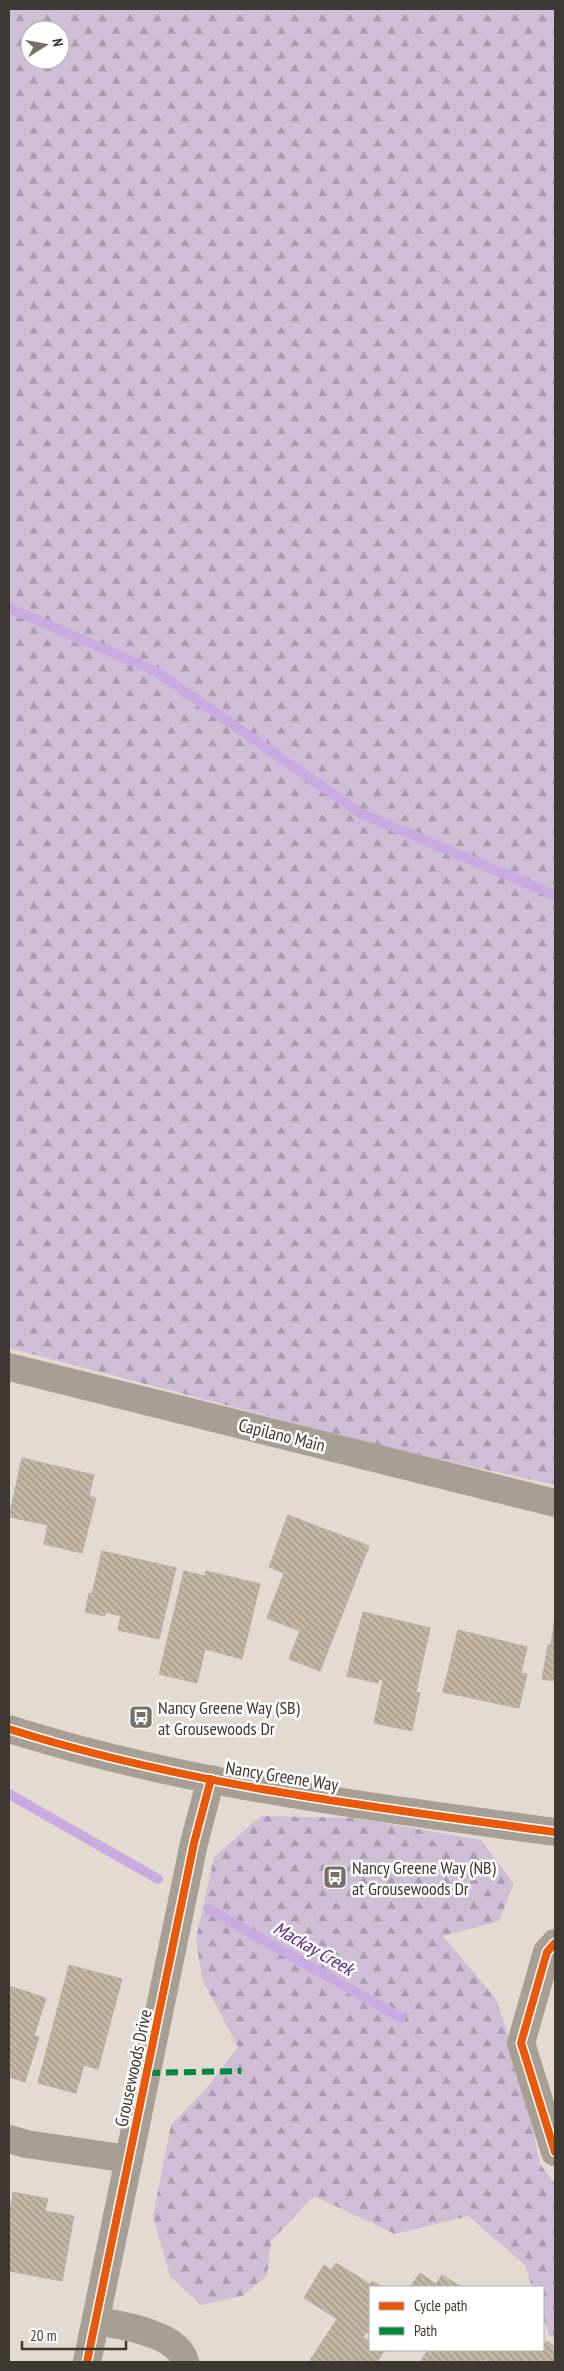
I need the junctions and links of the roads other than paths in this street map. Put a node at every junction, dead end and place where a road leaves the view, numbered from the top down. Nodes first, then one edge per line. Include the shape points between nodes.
1 (9, 1366) edge
2 (555, 1503) edge
3 (9, 1729) edge
4 (211, 1779) junction
5 (555, 1832) edge
6 (555, 1943) edge
7 (9, 2139) edge
8 (555, 2152) edge
9 (129, 2159) junction
10 (96, 2321) junction
11 (88, 2362) edge
12 (185, 2362) edge

1 - 2 street, Capilano Main
3 - 4 street, Nancy Greene Way via 43,1740
4 - 5 street, Nancy Greene Way via 380,1808
4 - 9 street, Grousewoods Drive via 194,1843
6 - 8 street via 547,1952 521,2043
7 - 9 street
9 - 10 street, Grousewoods Drive
10 - 11 street, Grousewoods Drive
10 - 12 street via 152,2333 170,2344

